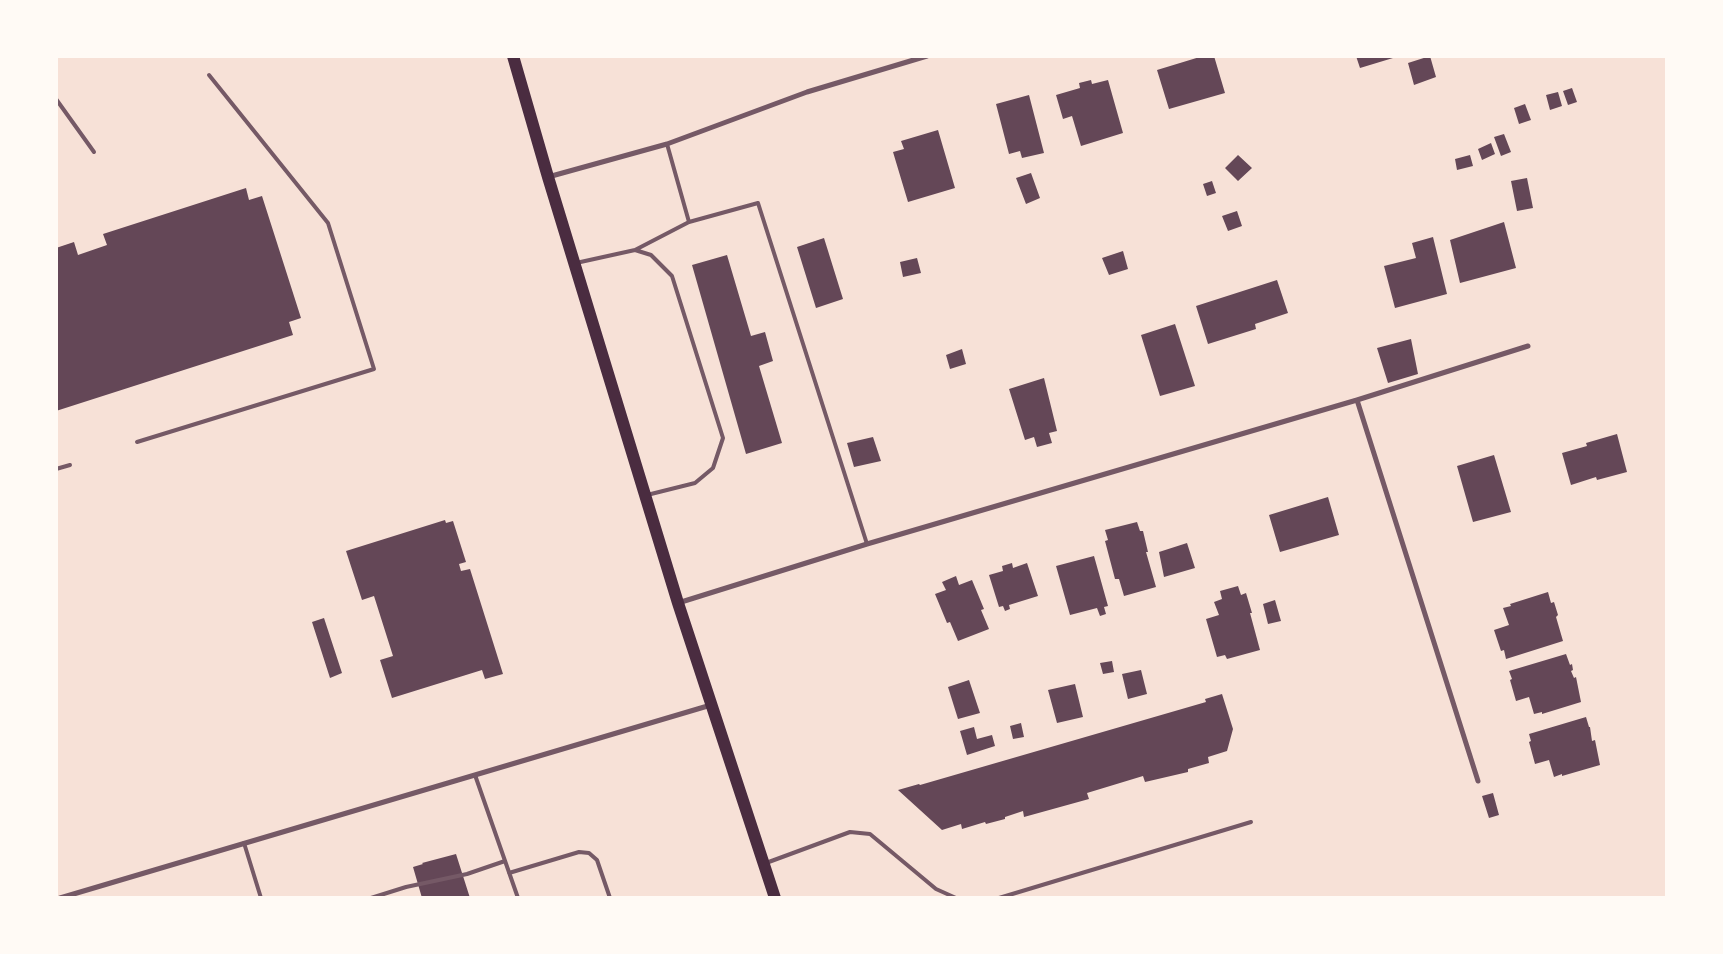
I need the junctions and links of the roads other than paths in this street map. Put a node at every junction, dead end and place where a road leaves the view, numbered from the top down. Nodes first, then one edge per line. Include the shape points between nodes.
1 (513, 56) edge
2 (927, 56) edge
3 (209, 75) dead end
4 (56, 99) edge
5 (667, 144) junction
6 (94, 152) dead end
7 (548, 177) junction
8 (689, 222) junction
9 (635, 250) junction
10 (574, 263) junction
11 (1528, 346) dead end
12 (1357, 400) junction
13 (137, 442) dead end
14 (70, 465) dead end
15 (56, 469) edge
16 (645, 495) junction
17 (867, 544) junction
18 (678, 603) junction
19 (712, 704) junction
20 (475, 774) junction
21 (1478, 781) dead end
22 (1251, 822) dead end
23 (244, 842) junction
24 (505, 861) junction
25 (764, 864) junction
26 (509, 873) junction
27 (60, 898) edge
28 (261, 898) edge
29 (370, 898) edge
30 (518, 898) edge
31 (610, 898) edge
32 (775, 898) edge
33 (956, 898) edge
34 (999, 898) edge

1 - 7 main road
2 - 5 street via 807,92
3 - 13 lane via 328,223 374,369
4 - 6 lane
5 - 7 street
5 - 8 lane
7 - 10 main road
8 - 9 lane
8 - 17 lane via 758,203
9 - 10 lane
9 - 16 lane via 651,255 672,276 723,438 713,468 695,483
10 - 16 main road
11 - 12 street
12 - 17 street
12 - 21 street
14 - 15 lane
16 - 18 main road
17 - 18 street
18 - 19 main road
19 - 20 street
19 - 25 main road
20 - 23 street
20 - 24 lane
22 - 34 lane
23 - 27 street
23 - 28 lane
24 - 26 lane
24 - 29 lane
25 - 32 main road
25 - 33 lane via 850,832 870,834 936,888
26 - 30 lane
26 - 31 lane via 579,852 589,853 597,860

